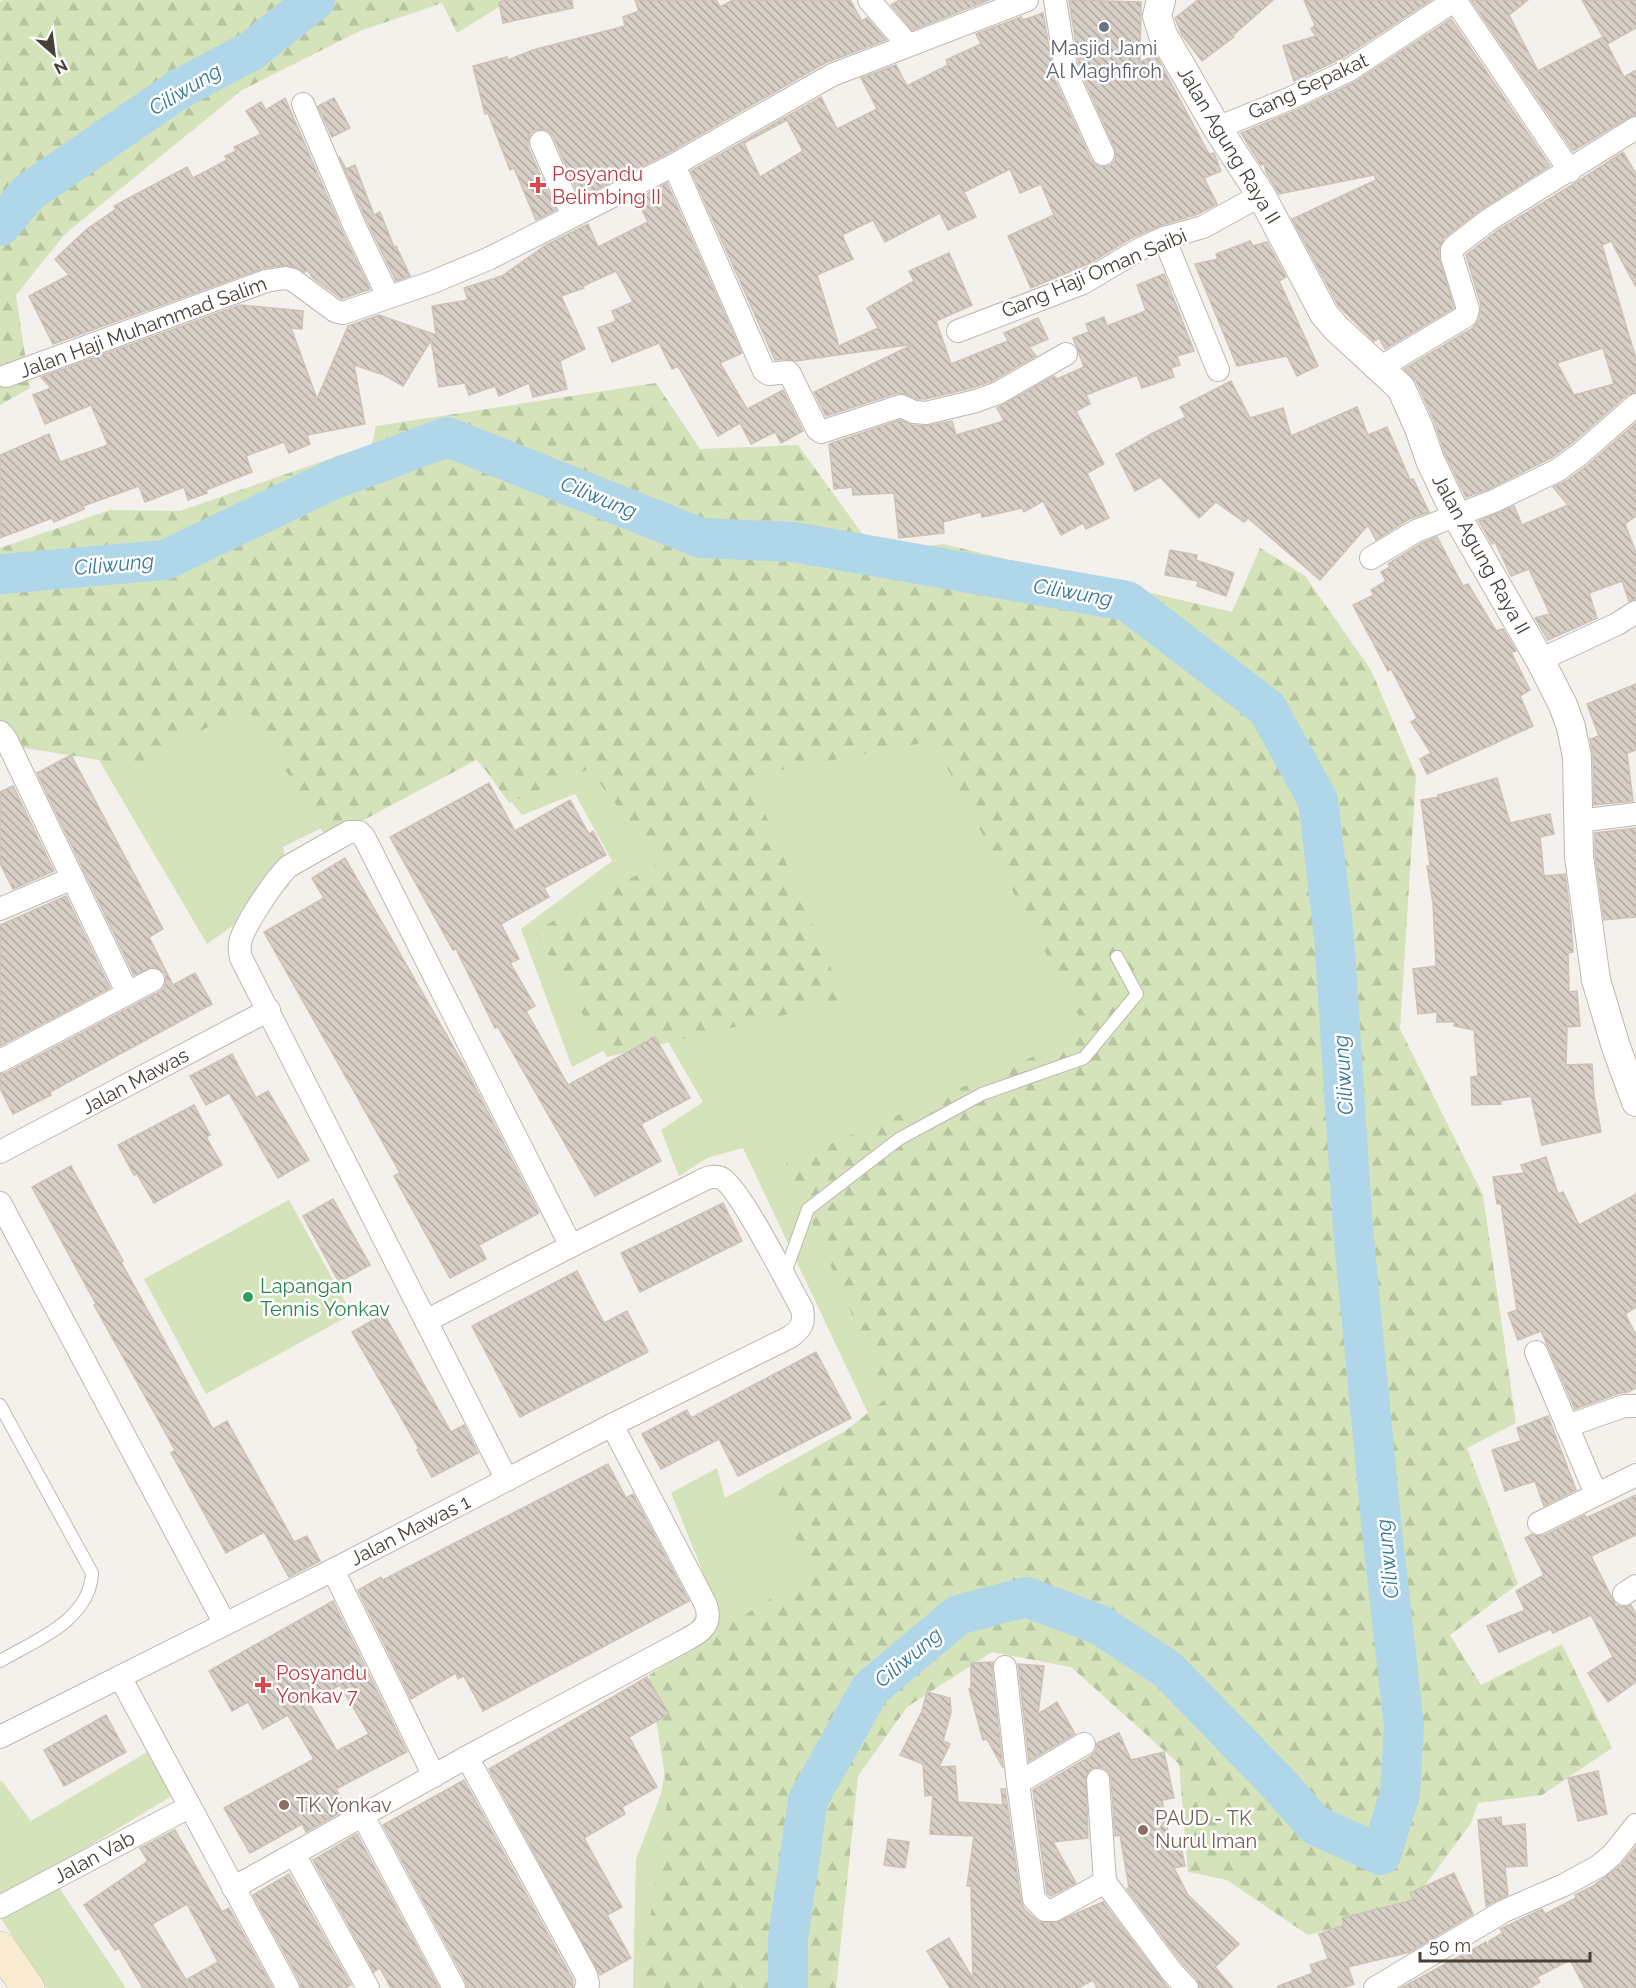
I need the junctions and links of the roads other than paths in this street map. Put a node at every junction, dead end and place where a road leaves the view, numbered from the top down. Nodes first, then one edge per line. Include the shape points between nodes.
1 (869, 0) edge
2 (1027, 0) edge
3 (1055, 0) edge
4 (1161, 0) edge
5 (1455, 0) edge
6 (908, 45) junction
7 (303, 104) dead end
8 (1217, 128) junction
9 (1636, 128) edge
10 (542, 142) dead end
11 (1103, 154) dead end
12 (674, 165) junction
13 (1570, 171) junction
14 (1261, 195) junction
15 (573, 216) junction
16 (1164, 238) junction
17 (388, 296) junction
18 (958, 331) dead end
19 (1066, 354) dead end
20 (1381, 368) junction
21 (1218, 370) dead end
22 (6, 376) dead end
23 (1636, 405) edge
24 (1456, 515) junction
25 (1371, 558) dead end
26 (1636, 612) edge
27 (1540, 660) junction
28 (0, 732) edge
29 (1636, 814) edge
30 (1578, 821) junction
31 (73, 878) junction
32 (1, 907) edge
33 (1117, 957) dead end
34 (153, 980) dead end
35 (127, 992) junction
36 (269, 1010) junction
37 (0, 1061) edge
38 (1633, 1084) edge
39 (0, 1152) edge
40 (0, 1203) edge
41 (571, 1246) junction
42 (784, 1277) junction
43 (426, 1321) junction
44 (1536, 1352) dead end
45 (0, 1405) edge
46 (1636, 1406) edge
47 (612, 1425) junction
48 (1567, 1426) junction
49 (1636, 1475) edge
50 (507, 1480) junction
51 (1596, 1494) junction
52 (1539, 1523) dead end
53 (333, 1570) junction
54 (225, 1624) junction
55 (0, 1661) edge
56 (1005, 1667) dead end
57 (120, 1677) junction
58 (0, 1737) edge
59 (1084, 1744) dead end
60 (467, 1757) junction
61 (434, 1776) junction
62 (1098, 1780) dead end
63 (1018, 1783) junction
64 (189, 1807) junction
65 (363, 1816) junction
66 (1636, 1826) edge
67 (294, 1854) junction
68 (1105, 1882) junction
69 (233, 1888) junction
70 (0, 1907) edge
71 (0, 1948) edge
72 (28, 1988) edge
73 (288, 1988) edge
74 (368, 1988) edge
75 (454, 1988) edge
76 (586, 1988) edge
77 (1186, 1988) edge
78 (1376, 1988) edge

1 - 6 street
2 - 6 street, Jalan Haji Muhammad Salim
3 - 11 street via 1067,74
4 - 8 street, Jalan Agung Raya II via 1156,16 1163,35
5 - 8 street, Gang Sepakat via 1349,70
5 - 13 street
6 - 12 street, Jalan Haji Muhammad Salim via 832,75
7 - 17 street
8 - 14 street, Jalan Agung Raya II
9 - 13 street
10 - 15 street
12 - 15 street, Jalan Haji Muhammad Salim
12 - 19 street via 764,371 790,374 821,432 901,406 926,413 976,401 998,393
13 - 20 street via 1490,219 1455,246 1452,257 1467,314
14 - 16 street, Gang Haji Oman Saibi via 1203,227
14 - 20 street, Jalan Agung Raya II via 1324,314
15 - 17 street, Jalan Haji Muhammad Salim via 490,258
16 - 18 street, Gang Haji Oman Saibi via 1083,283
16 - 21 street
17 - 22 street, Jalan Haji Muhammad Salim via 343,313 293,280 266,281
20 - 24 street, Jalan Agung Raya II via 1401,388
23 - 24 street via 1558,470
24 - 25 street via 1416,531
24 - 27 street, Jalan Agung Raya II
26 - 27 street
27 - 30 street, Jalan Agung Raya II via 1563,705 1574,739
28 - 31 street
29 - 30 street
30 - 38 street, Jalan Agung Raya II via 1581,885 1596,980
31 - 32 street
31 - 35 street
33 - 42 lane via 1137,994 1084,1058 982,1094 899,1139 808,1209
34 - 35 street
35 - 37 street
36 - 39 street, Jalan Mawas
36 - 41 street via 241,958 242,937 281,873 329,842 349,832 359,832
36 - 43 street
40 - 54 street
41 - 42 street via 718,1176 738,1195
41 - 43 street
42 - 47 street, Jalan Mawas 1 via 802,1309 798,1331
43 - 50 street
44 - 48 street
45 - 55 lane via 92,1573 90,1592 73,1615
46 - 48 street via 1624,1406
47 - 50 street, Jalan Mawas 1
47 - 60 street via 705,1603 708,1621 699,1632
48 - 51 street
49 - 51 street
50 - 53 street, Jalan Mawas 1
51 - 52 street
53 - 54 street, Jalan Mawas 1
53 - 61 street
54 - 57 street, Jalan Mawas 1
56 - 63 street
57 - 58 street, Jalan Mawas 1
57 - 64 street
59 - 63 street
60 - 61 street
60 - 76 street via 586,1975
61 - 65 street
62 - 68 street
63 - 68 street via 1032,1894 1037,1904 1054,1910
64 - 69 street
64 - 70 street, Jalan Vab
65 - 67 street
65 - 75 street
66 - 78 street via 1599,1866 1504,1911
67 - 69 street
67 - 74 street
68 - 77 street
69 - 73 street
71 - 72 main road

